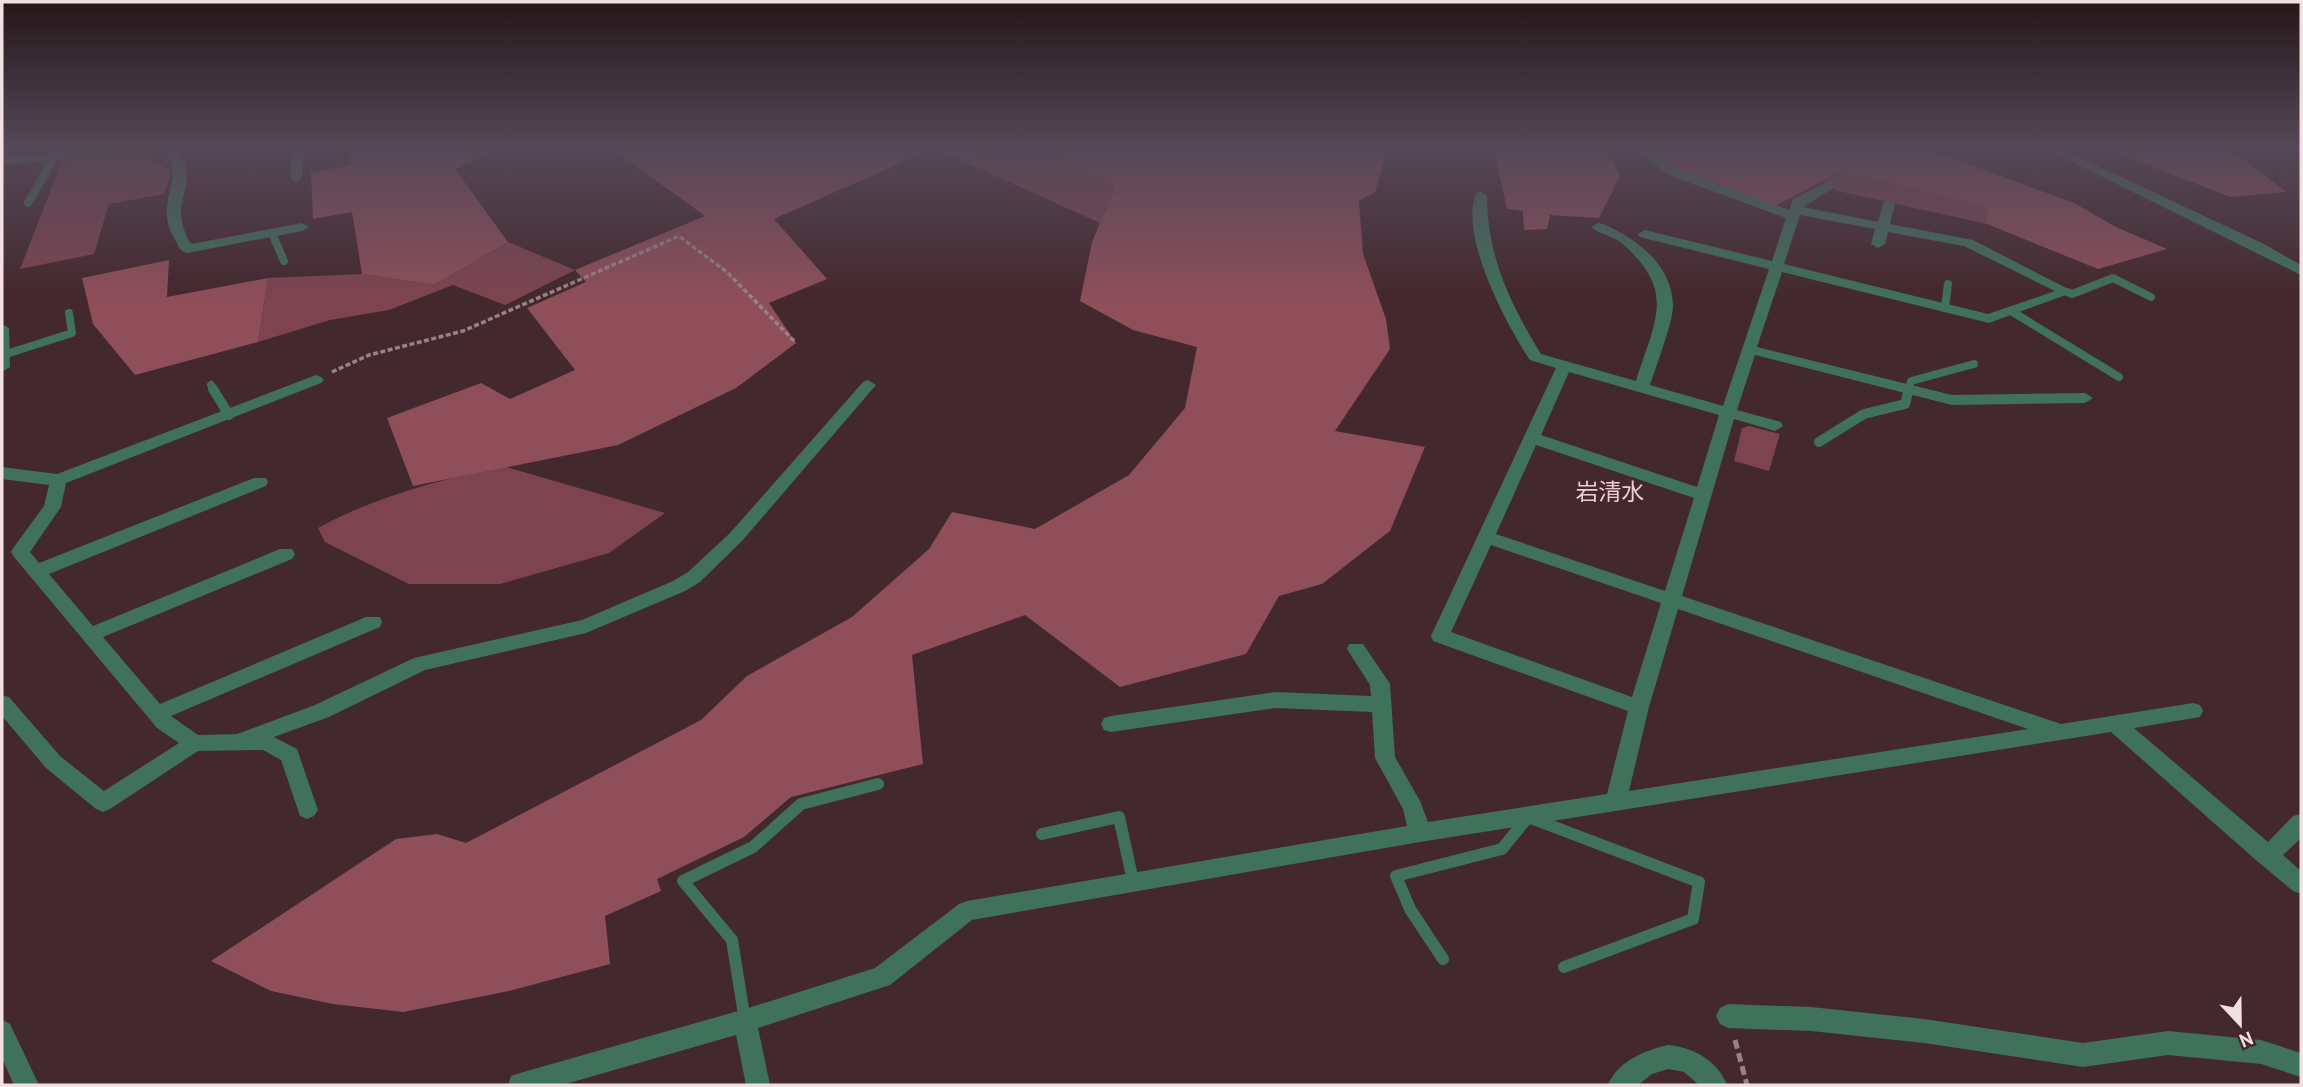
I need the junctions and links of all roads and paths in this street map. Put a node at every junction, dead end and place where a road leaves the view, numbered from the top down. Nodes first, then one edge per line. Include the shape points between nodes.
1 (32, 198) edge
2 (175, 198) edge
3 (1481, 198) edge
4 (1749, 198) edge
5 (1806, 198) edge
6 (2155, 198) edge
7 (28, 204) dead end
8 (1889, 204) dead end
9 (1795, 213) junction
10 (1598, 227) dead end
11 (1882, 227) junction
12 (302, 228) dead end
13 (272, 233) junction
14 (1645, 234) dead end
15 (1878, 244) dead end
16 (285, 261) dead end
17 (1777, 266) junction
18 (2301, 271) edge
19 (1948, 284) dead end
20 (2067, 292) junction
21 (2151, 297) dead end
22 (1945, 308) junction
23 (2011, 311) junction
24 (69, 313) dead end
25 (2, 328) edge
26 (796, 343) dead end
27 (1751, 350) junction
28 (2, 361) edge
29 (1974, 364) dead end
30 (1565, 365) junction
31 (2119, 377) dead end
32 (316, 380) joint
33 (211, 385) dead end
34 (868, 385) dead end
35 (1642, 387) junction
36 (1909, 389) junction
37 (2085, 398) dead end
38 (1728, 413) junction
39 (229, 415) junction
40 (1775, 426) dead end
41 (1531, 437) junction
42 (1818, 442) dead end
43 (2, 473) edge
44 (58, 480) junction
45 (260, 482) dead end
46 (1704, 495) junction
47 (1486, 537) junction
48 (286, 554) dead end
49 (37, 571) junction
50 (1672, 599) junction
51 (373, 622) dead end
52 (90, 635) junction
53 (1356, 649) dead end
54 (2, 704) edge
55 (1382, 704) junction
56 (1639, 707) junction
57 (2193, 711) dead end
58 (157, 714) junction
59 (1111, 724) dead end
60 (2115, 724) junction
61 (2065, 733) junction
62 (239, 742) junction
63 (195, 743) junction
64 (878, 784) dead end
65 (1615, 804) junction
66 (307, 810) dead end
67 (1528, 817) junction
68 (2301, 823) edge
69 (1420, 833) junction
70 (1042, 834) dead end
71 (2265, 854) junction
72 (1133, 881) junction
73 (2301, 884) edge
74 (1443, 960) dead end
75 (1564, 967) dead end
76 (1728, 1016) joint
77 (746, 1021) junction
78 (2, 1032) edge
79 (2301, 1065) edge
80 (27, 1085) edge
81 (520, 1085) edge
82 (529, 1085) edge
83 (758, 1085) edge
84 (1620, 1085) edge
85 (1715, 1085) edge
86 (1747, 1085) edge

1 - 7 lane
2 - 13 street via 176,231 187,249
3 - 30 street via 1483,238 1510,315 1535,357
4 - 9 street
5 - 9 street via 1798,202
6 - 18 street
8 - 11 street
9 - 11 street
9 - 17 street
10 - 35 street via 1626,239 1656,269 1666,307
11 - 15 street
11 - 20 street via 1968,243
12 - 13 street
13 - 16 lane
14 - 17 street
17 - 22 street
17 - 27 street
19 - 22 lane
20 - 21 lane via 2113,278
20 - 23 street
22 - 23 street via 1989,319
23 - 31 lane
24 - 28 lane via 72,333
25 - 28 street
26 - 32 path via 743,285 680,236 463,331 369,355
27 - 36 street
27 - 38 street
29 - 36 lane via 1911,381
30 - 35 street
30 - 41 street
32 - 39 street
33 - 39 lane
34 - 62 street via 736,537 679,586 586,626 421,663 322,711
35 - 38 street
36 - 37 street via 1952,400
36 - 42 lane via 1905,404 1864,414
38 - 40 street
38 - 46 street
39 - 44 street
41 - 46 street
41 - 47 street
43 - 44 street
44 - 49 street via 52,507 20,552
45 - 49 street
46 - 50 street
47 - 50 street
47 - 56 street via 1440,636
48 - 52 street
49 - 52 street
50 - 56 street
50 - 61 street
51 - 58 street
52 - 58 street
53 - 55 street via 1380,684
54 - 63 street via 53,762 103,803
55 - 59 street via 1276,700
55 - 69 street via 1385,758 1413,807
56 - 65 street
57 - 60 street
58 - 63 street
60 - 61 street
60 - 71 street
61 - 65 street
62 - 63 street
62 - 66 street via 265,742 290,755
64 - 77 lane via 801,804 753,847 684,881 732,940
65 - 67 street
67 - 69 street
67 - 74 lane via 1502,849 1396,876 1410,909
67 - 75 lane via 1699,882 1693,919 1659,936
68 - 71 street via 2281,846
69 - 72 street
70 - 72 lane via 1119,817
71 - 73 street
72 - 77 street via 967,911 882,977
76 - 79 street via 1924,1031 2083,1055 2168,1043 2261,1052
76 - 86 path
77 - 82 street
77 - 83 street
78 - 80 street
81 - 82 street
84 - 85 street via 1638,1066 1667,1056 1704,1070

